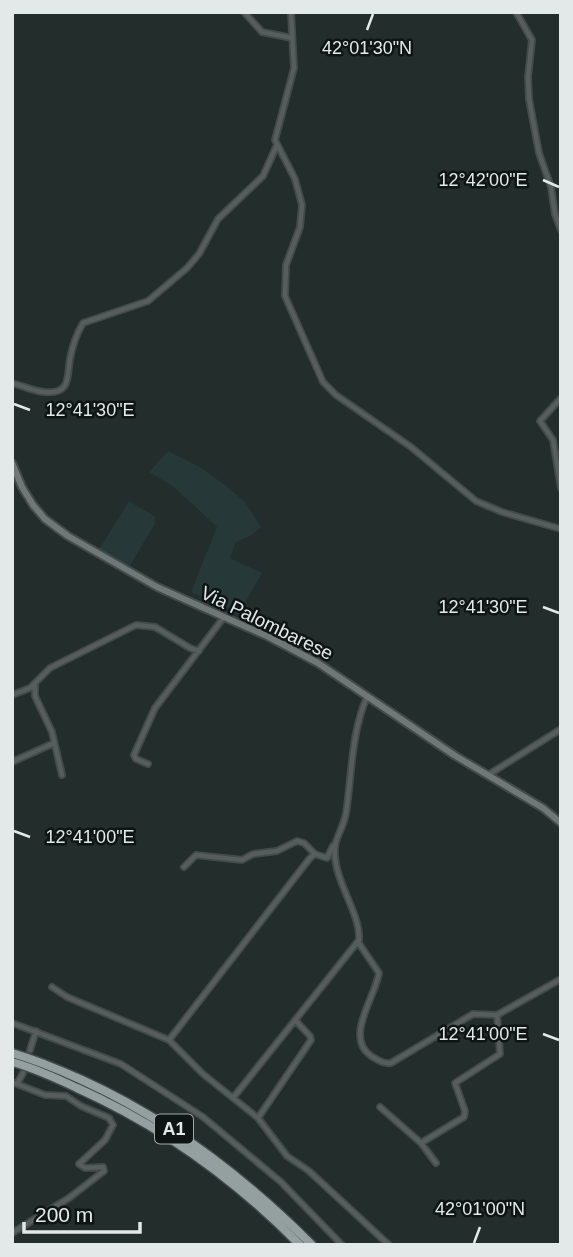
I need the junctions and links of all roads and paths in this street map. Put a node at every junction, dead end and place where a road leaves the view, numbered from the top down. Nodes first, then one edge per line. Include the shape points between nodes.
1 (244, 12) edge
2 (291, 12) edge
3 (516, 12) edge
4 (292, 38) junction
5 (277, 145) junction
6 (561, 230) edge
7 (12, 383) edge
8 (561, 398) edge
9 (12, 463) edge
10 (561, 488) edge
11 (561, 528) edge
12 (224, 617) junction
13 (199, 651) junction
14 (35, 684) junction
15 (12, 695) edge
16 (368, 696) junction
17 (561, 729) edge
18 (54, 743) junction
19 (12, 762) edge
20 (148, 764) dead end
21 (62, 775) dead end
22 (487, 775) junction
23 (561, 822) edge
24 (334, 842) junction
25 (315, 854) junction
26 (184, 867) dead end
27 (358, 943) junction
28 (561, 979) edge
29 (52, 987) dead end
30 (497, 1015) junction
31 (295, 1020) junction
32 (12, 1023) edge
33 (36, 1031) junction
34 (169, 1040) junction
35 (30, 1050) dead end
36 (12, 1053) edge
37 (12, 1062) edge
38 (23, 1073) dead end
39 (15, 1083) edge
40 (233, 1098) junction
41 (380, 1107) dead end
42 (258, 1118) junction
43 (421, 1143) junction
44 (436, 1163) dead end
45 (12, 1233) edge
46 (300, 1245) edge
47 (312, 1245) edge
48 (342, 1245) edge
49 (389, 1245) edge

1 - 4 street via 261,32
2 - 4 street
3 - 6 street via 532,40 529,99
4 - 5 street via 294,68 275,135
5 - 7 street via 263,176 218,219 187,268 147,302 83,323 63,387 42,392
5 - 11 street via 296,179 302,208 286,265 286,298 321,379 476,501
8 - 10 street via 540,421 553,440
9 - 12 main road, Via Palombarese via 29,500 57,528 154,586
12 - 13 street
12 - 16 main road, Via Palombarese via 305,656
13 - 14 street via 155,626 136,625 51,667
13 - 20 street via 149,717 134,755
14 - 15 street
14 - 18 street via 35,696
16 - 22 main road, Via Palombarese
16 - 24 street via 357,730 345,816
17 - 22 street
18 - 19 street
18 - 21 street
22 - 23 main road, Via Palombarese
24 - 25 street via 327,858
24 - 27 street via 337,871 360,935
25 - 26 street via 297,841 242,860 196,855
25 - 34 street
27 - 30 street via 379,972 359,1040 363,1050 381,1062 391,1063 474,1013
27 - 31 street
28 - 30 street
29 - 34 street
30 - 43 street via 500,1054 455,1084 465,1116
31 - 40 street
31 - 42 street via 311,1040
32 - 33 street
33 - 35 street
33 - 48 street via 123,1065 205,1118 287,1188
34 - 40 street
36 - 47 highway, A1 via 116,1096 175,1130 237,1176
37 - 46 highway, A1 via 113,1104 172,1138 225,1176
38 - 39 street
39 - 45 street via 45,1095 66,1096 113,1125 91,1156 79,1163 85,1168 104,1167 104,1171
40 - 42 street
41 - 43 street
42 - 49 street via 287,1156
43 - 44 street

